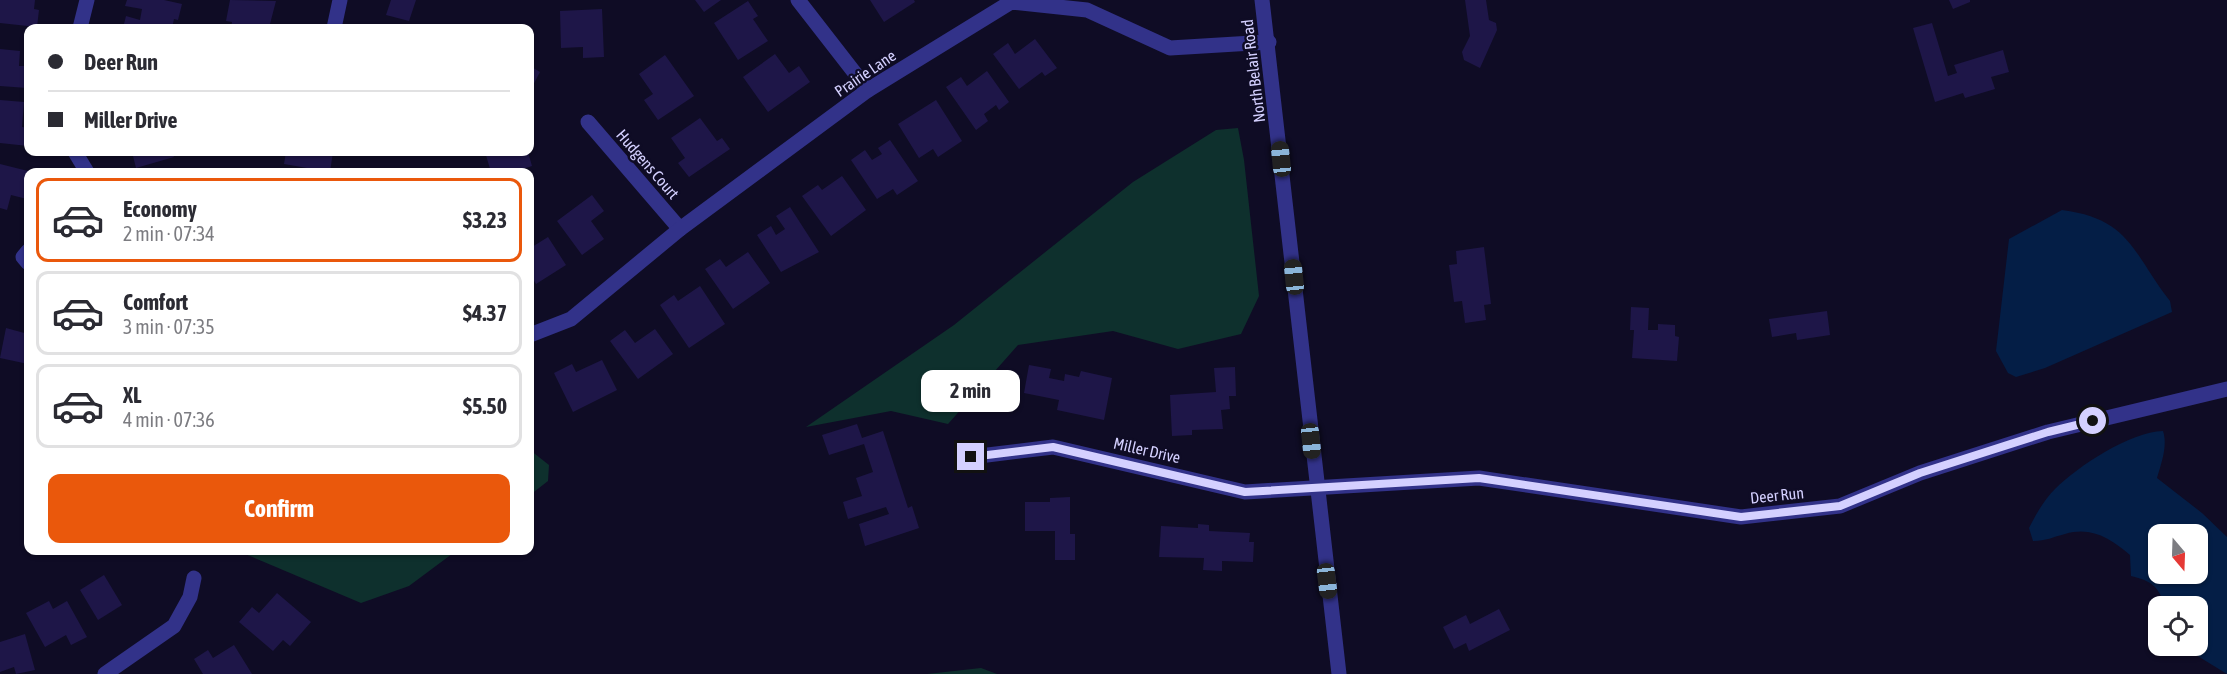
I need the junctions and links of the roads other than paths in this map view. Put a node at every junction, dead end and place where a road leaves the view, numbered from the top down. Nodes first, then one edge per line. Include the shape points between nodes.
1 (87, 0) edge
2 (340, 0) edge
3 (798, 0) edge
4 (1262, 0) edge
5 (1011, 1) edge
6 (1087, 5) edge
7 (81, 24) edge
8 (335, 24) edge
9 (1269, 42) junction
10 (868, 90) junction
11 (588, 122) dead end
12 (680, 230) junction
13 (534, 333) edge
14 (2227, 389) edge
15 (971, 457) dead end
16 (1316, 488) junction
17 (194, 578) dead end
18 (105, 674) edge
19 (1339, 674) edge

1 - 7 street
2 - 8 street
3 - 10 street
4 - 9 street, North Belair Road
5 - 6 street, Prairie Lane
5 - 10 street, Prairie Lane
6 - 9 street, Prairie Lane via 1170,48
9 - 16 street, North Belair Road
10 - 12 street, Prairie Lane
11 - 12 street, Hudgens Court
12 - 13 street, Prairie Lane via 571,319
14 - 16 street, Deer Run via 2048,432 1920,473 1840,506 1741,517 1479,478
15 - 16 street, Miller Drive via 1053,447 1245,492
16 - 19 street, North Belair Road
17 - 18 street via 190,597 174,626

